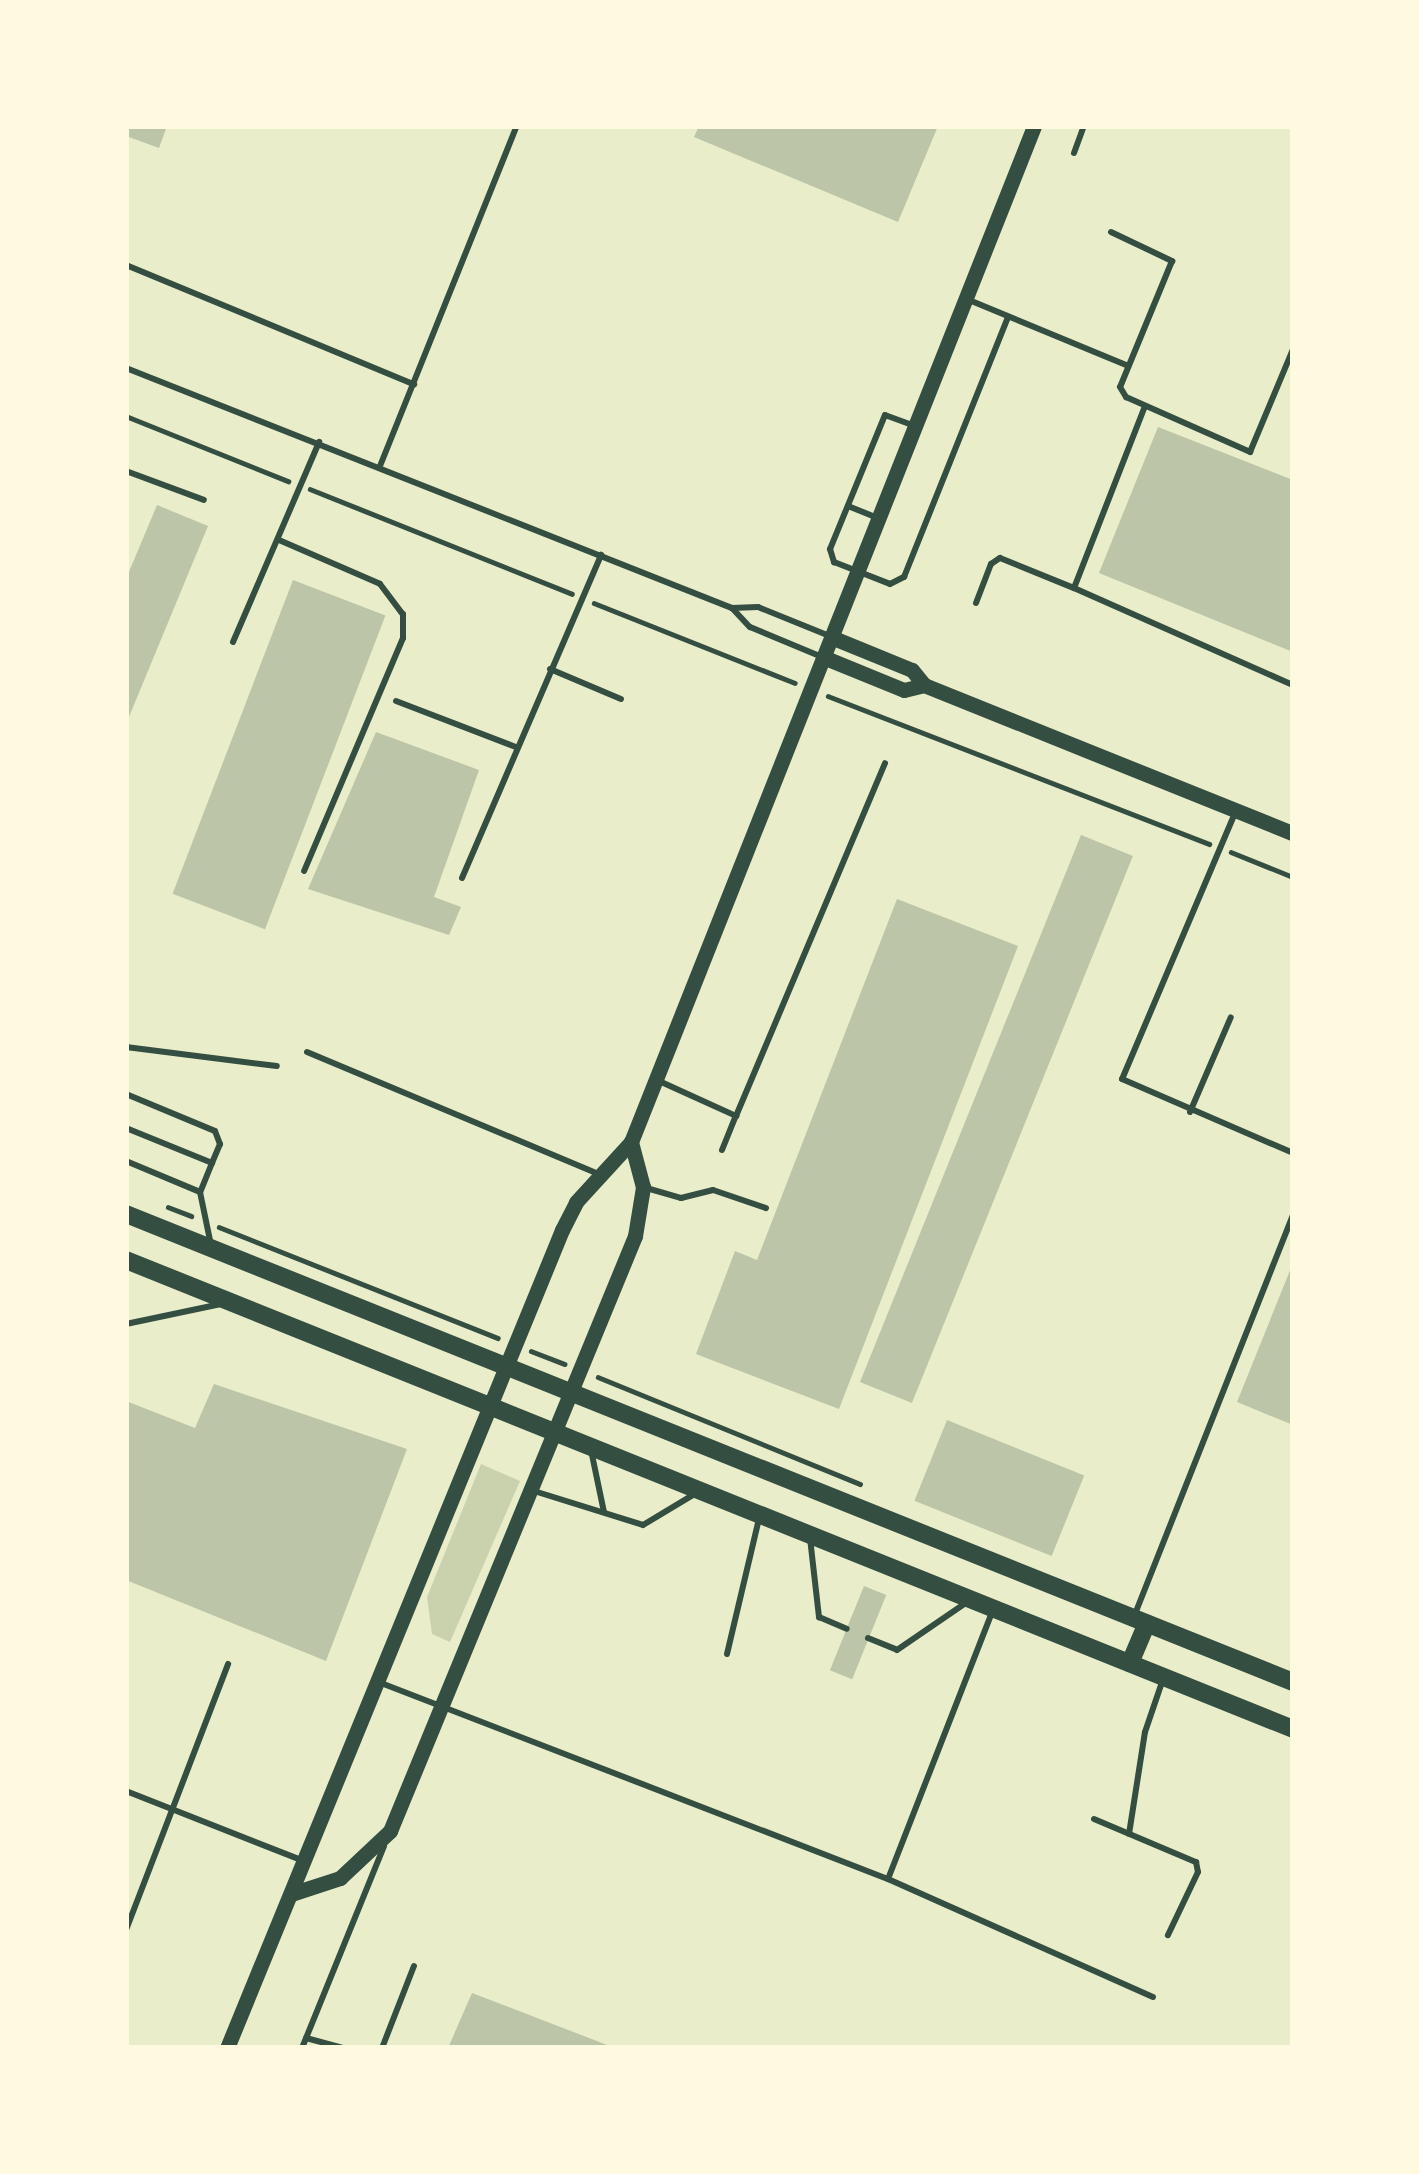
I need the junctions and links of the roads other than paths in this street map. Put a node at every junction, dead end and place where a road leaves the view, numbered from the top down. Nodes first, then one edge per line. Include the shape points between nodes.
1 (517, 126) edge
2 (1034, 126) edge
3 (1084, 126) edge
4 (1074, 153) dead end
5 (1111, 232) dead end
6 (126, 265) edge
7 (965, 298) junction
8 (1008, 317) junction
9 (1293, 349) edge
10 (1130, 366) junction
11 (126, 368) edge
12 (414, 384) junction
13 (1145, 406) junction
14 (915, 426) junction
15 (319, 442) junction
16 (380, 466) junction
17 (126, 471) edge
18 (204, 500) dead end
19 (848, 506) junction
20 (878, 518) junction
21 (279, 540) junction
22 (601, 555) junction
23 (856, 574) junction
24 (1074, 588) junction
25 (976, 603) dead end
26 (732, 608) junction
27 (831, 637) junction
28 (233, 642) dead end
29 (824, 657) junction
30 (550, 669) junction
31 (924, 685) junction
32 (1293, 685) edge
33 (621, 699) dead end
34 (396, 700) dead end
35 (516, 747) junction
36 (885, 764) dead end
37 (1236, 810) junction
38 (1293, 833) edge
39 (304, 871) dead end
40 (462, 878) dead end
41 (1231, 1017) dead end
42 (126, 1047) edge
43 (308, 1052) dead end
44 (278, 1066) dead end
45 (656, 1079) junction
46 (126, 1094) edge
47 (1190, 1112) junction
48 (736, 1116) junction
49 (126, 1128) edge
50 (631, 1142) junction
51 (722, 1150) dead end
52 (1293, 1154) edge
53 (126, 1161) edge
54 (212, 1163) junction
55 (599, 1174) junction
56 (643, 1187) junction
57 (200, 1192) junction
58 (766, 1208) dead end
59 (126, 1214) edge
60 (1293, 1214) edge
61 (212, 1249) junction
62 (126, 1260) edge
63 (194, 1287) junction
64 (231, 1302) junction
65 (126, 1324) edge
66 (508, 1366) junction
67 (571, 1391) junction
68 (491, 1406) junction
69 (554, 1432) junction
70 (590, 1447) junction
71 (530, 1490) junction
72 (700, 1491) junction
73 (604, 1512) junction
74 (760, 1515) junction
75 (809, 1535) junction
76 (971, 1600) junction
77 (993, 1609) junction
78 (1140, 1621) junction
79 (847, 1629) dead end
80 (868, 1638) dead end
81 (728, 1654) dead end
82 (228, 1664) dead end
83 (1130, 1664) junction
84 (1164, 1677) junction
85 (378, 1682) junction
86 (1293, 1682) edge
87 (440, 1706) junction
88 (1293, 1729) edge
89 (126, 1791) edge
90 (172, 1808) junction
91 (1094, 1819) dead end
92 (390, 1831) junction
93 (1129, 1834) junction
94 (304, 1862) junction
95 (888, 1879) junction
96 (291, 1894) junction
97 (126, 1930) edge
98 (1168, 1934) dead end
99 (414, 1966) dead end
100 (1154, 1997) dead end
101 (306, 2038) junction
102 (227, 2048) edge
103 (302, 2048) edge
104 (344, 2048) edge
105 (382, 2048) edge

1 - 12 lane
2 - 7 street
3 - 4 lane
5 - 10 lane via 1172,261
6 - 12 lane
7 - 8 lane
7 - 14 street
8 - 10 lane
8 - 23 lane via 904,578 890,584
9 - 13 lane via 1250,452
10 - 13 lane via 1121,393
11 - 15 lane
12 - 16 lane
13 - 24 lane
14 - 19 lane via 885,415
14 - 20 street
15 - 16 lane
15 - 21 lane
16 - 22 lane
17 - 18 lane
19 - 20 lane
19 - 23 lane via 830,556
20 - 23 street
21 - 28 lane
21 - 39 lane via 380,584 403,614 403,638
22 - 26 lane
22 - 30 lane
23 - 27 street
24 - 25 lane via 1000,558
24 - 32 lane
26 - 27 lane via 758,607
26 - 29 lane via 750,627
27 - 29 street
27 - 31 street via 912,670
29 - 31 street via 904,689
29 - 45 street
30 - 33 lane
30 - 35 lane
31 - 37 street
34 - 35 lane
35 - 40 lane
36 - 48 lane
37 - 38 street
37 - 47 lane via 1122,1073 1126,1083
41 - 47 lane
42 - 44 lane
43 - 55 lane
45 - 48 lane
45 - 50 street
46 - 54 lane via 215,1131 220,1144
47 - 52 lane
48 - 51 lane
49 - 54 lane
50 - 55 street
50 - 56 street
53 - 57 lane
54 - 57 lane
55 - 66 street via 562,1230
56 - 58 lane via 681,1198 713,1190
56 - 67 street via 635,1236
57 - 61 lane
59 - 61 main road
60 - 78 lane
61 - 63 main road
61 - 66 main road
62 - 63 main road
63 - 64 main road
64 - 65 lane
64 - 68 main road
66 - 67 main road
66 - 68 street
67 - 69 street
67 - 78 main road
68 - 69 main road
68 - 85 street
69 - 70 main road
69 - 71 street
70 - 72 main road
70 - 73 lane
71 - 73 lane
71 - 87 street
72 - 73 lane via 643,1525
72 - 74 main road
74 - 75 main road
74 - 81 lane
75 - 76 main road
75 - 79 lane via 819,1617
76 - 77 main road
76 - 80 lane via 898,1650
77 - 83 main road
77 - 95 lane
78 - 83 main road
78 - 86 main road
82 - 90 lane
83 - 84 main road
84 - 88 main road
84 - 93 lane via 1145,1732
85 - 87 lane
85 - 94 street
87 - 92 street
87 - 95 lane
89 - 90 lane
90 - 94 lane
90 - 97 lane
91 - 93 lane
92 - 96 street via 340,1878
92 - 101 lane
93 - 98 lane via 1198,1866
94 - 96 street
95 - 100 lane
96 - 102 street
99 - 105 lane
101 - 103 lane
101 - 104 lane

